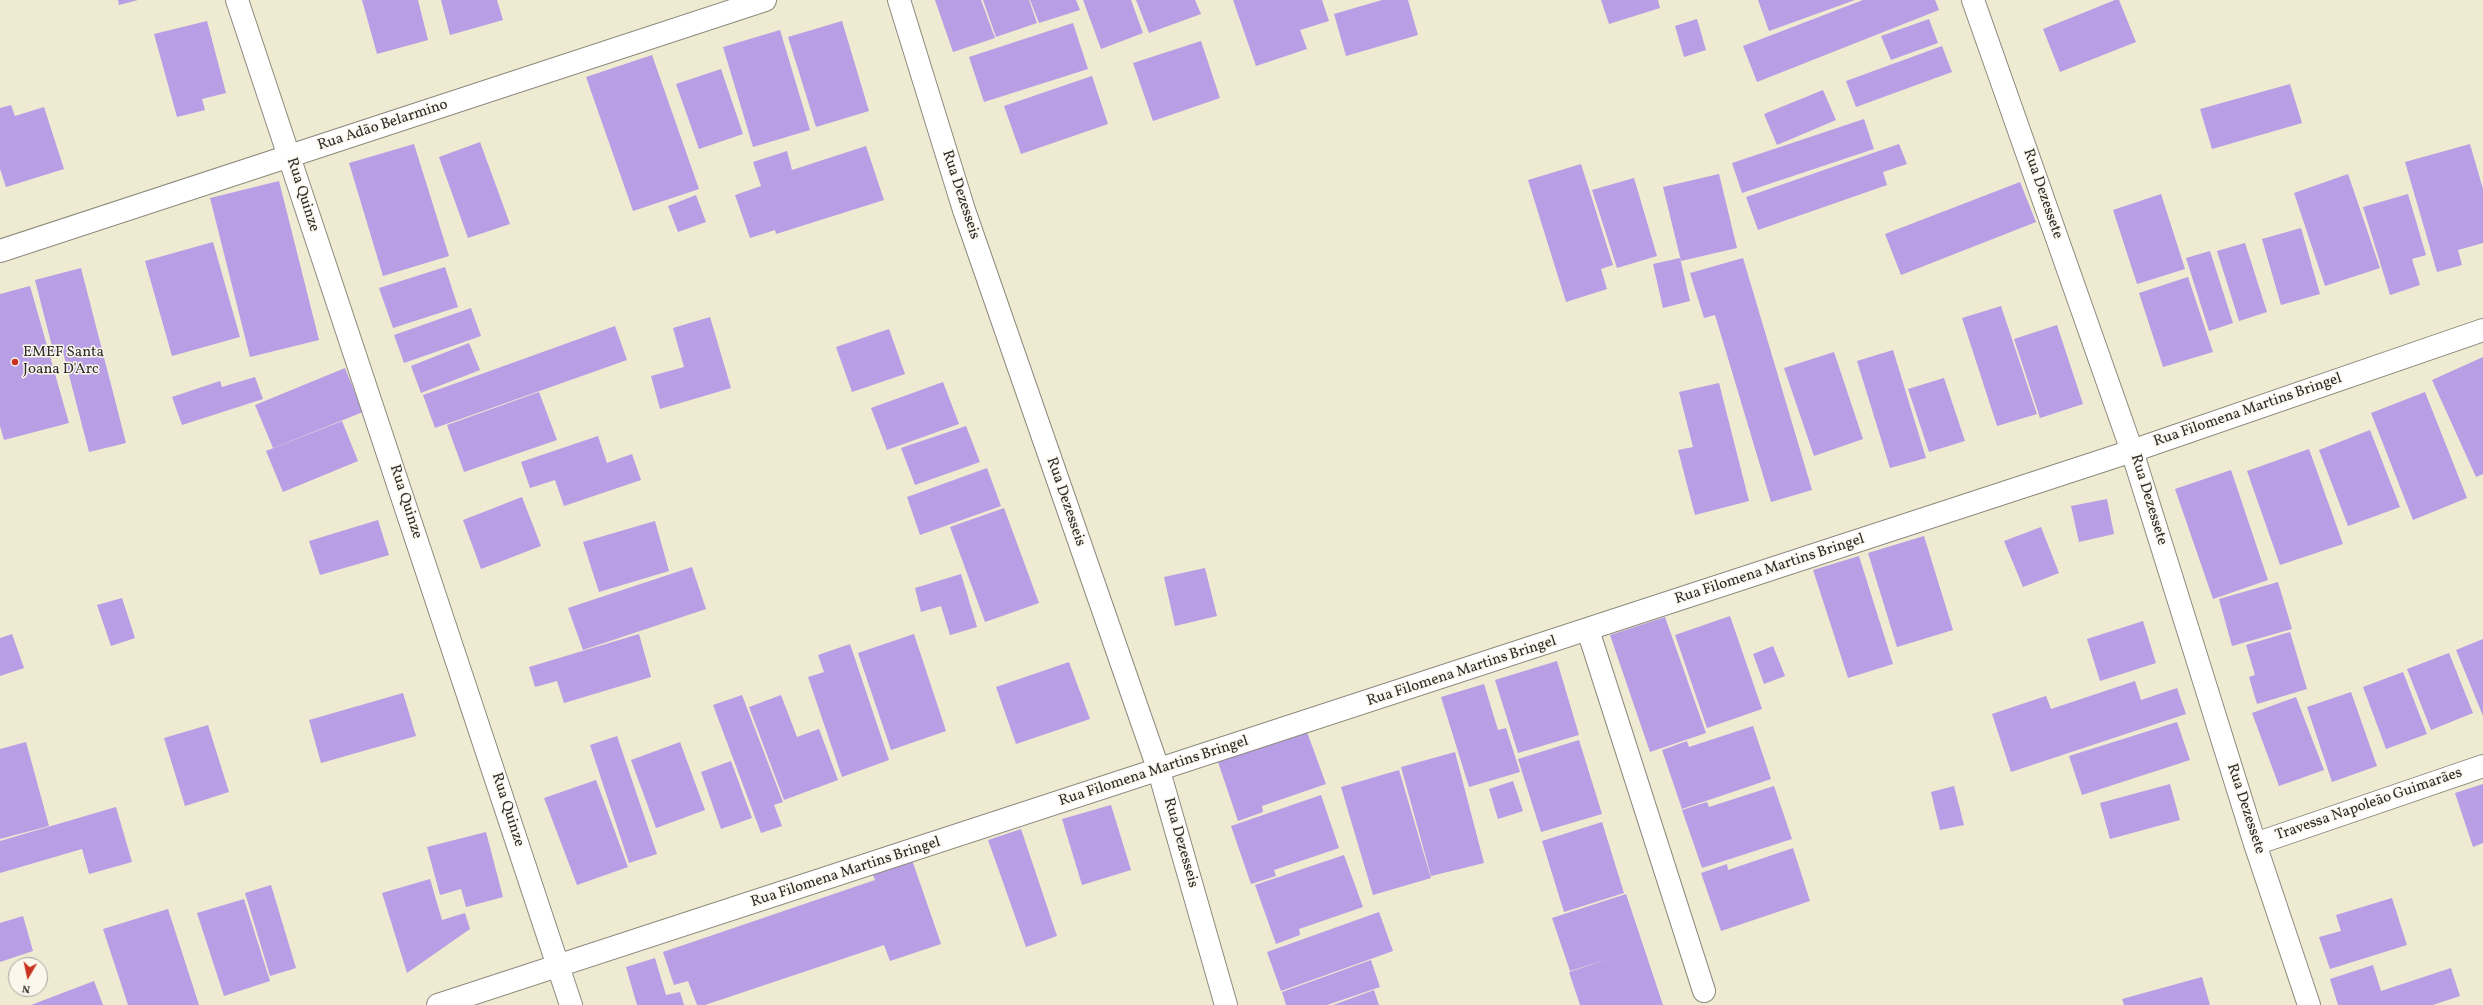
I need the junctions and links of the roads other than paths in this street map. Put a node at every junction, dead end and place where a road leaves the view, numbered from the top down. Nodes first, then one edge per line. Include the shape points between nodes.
1 (237, 0) edge
2 (765, 0) edge
3 (899, 0) edge
4 (1973, 0) edge
5 (290, 157) junction
6 (0, 251) edge
7 (2483, 330) edge
8 (2132, 451) junction
9 (1588, 630) junction
10 (2483, 766) edge
11 (1159, 771) junction
12 (2255, 844) junction
13 (559, 966) junction
14 (1704, 991) dead end
15 (438, 1005) edge
16 (571, 1005) edge
17 (1226, 1005) edge
18 (2309, 1005) edge

1 - 5 street, Rua Quinze
2 - 5 street, Rua Adão Belarmino
3 - 11 street, Rua Dezesseis via 964,210
4 - 8 street, Rua Dezessete
5 - 6 street, Rua Adão Belarmino
5 - 13 street, Rua Quinze
7 - 8 street, Rua Filomena Martins Bringel
8 - 9 street, Rua Filomena Martins Bringel
8 - 12 street, Rua Dezessete
9 - 11 street, Rua Filomena Martins Bringel
9 - 14 street
10 - 12 street, Travessa Napoleão Guimarães
11 - 13 street, Rua Filomena Martins Bringel
11 - 17 street, Rua Dezesseis
12 - 18 street, Rua Dezessete
13 - 15 street, Rua Filomena Martins Bringel
13 - 16 street, Rua Quinze

